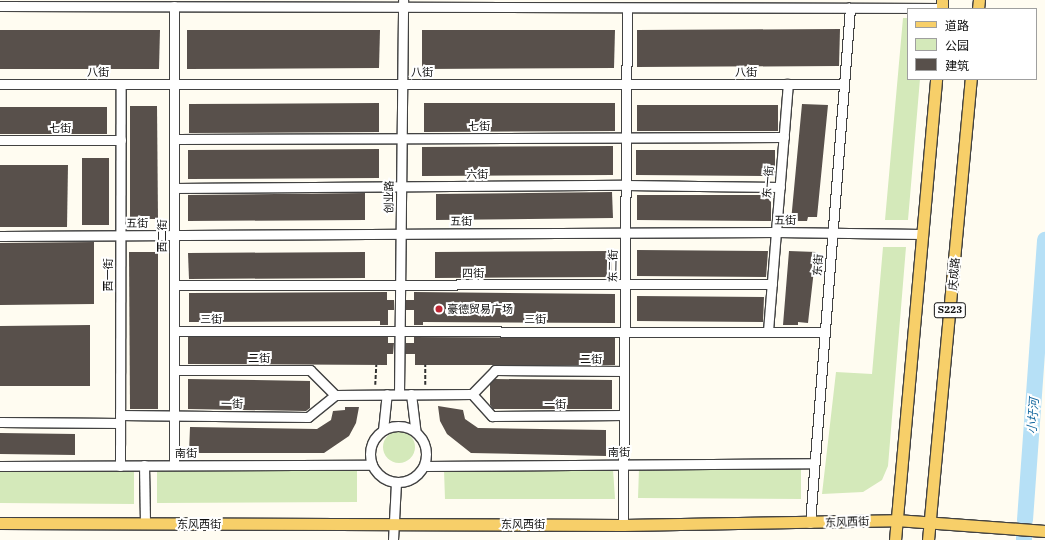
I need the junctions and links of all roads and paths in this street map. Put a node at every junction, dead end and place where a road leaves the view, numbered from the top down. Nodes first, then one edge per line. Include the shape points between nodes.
1 (11, 3) edge
2 (72, 3) edge
3 (129, 3) edge
4 (190, 3) edge
5 (298, 3) edge
6 (403, 4) edge
7 (427, 4) edge
8 (501, 4) edge
9 (672, 4) edge
10 (833, 4) edge
11 (0, 6) edge
12 (174, 6) junction
13 (627, 8) junction
14 (850, 8) junction
15 (907, 9) edge
16 (936, 80) edge
17 (972, 80) edge
18 (0, 84) edge
19 (121, 84) junction
20 (174, 84) junction
21 (402, 84) junction
22 (626, 84) junction
23 (788, 84) junction
24 (844, 84) junction
25 (784, 137) junction
26 (626, 138) junction
27 (174, 139) junction
28 (402, 139) junction
29 (0, 140) edge
30 (121, 140) junction
31 (626, 185) junction
32 (401, 186) junction
33 (780, 187) junction
34 (174, 188) junction
35 (776, 232) junction
36 (832, 232) junction
37 (625, 233) junction
38 (401, 234) junction
39 (922, 234) junction
40 (121, 235) junction
41 (174, 235) junction
42 (0, 236) edge
43 (772, 284) junction
44 (174, 285) junction
45 (400, 285) junction
46 (625, 285) junction
47 (174, 331) junction
48 (400, 331) junction
49 (624, 331) junction
50 (768, 331) junction
51 (825, 332) junction
52 (376, 365) dead end
53 (425, 365) dead end
54 (174, 370) junction
55 (624, 371) junction
56 (375, 389) dead end
57 (425, 390) dead end
58 (387, 394) junction
59 (399, 394) junction
60 (412, 394) junction
61 (472, 394) junction
62 (335, 395) junction
63 (174, 416) junction
64 (623, 416) junction
65 (120, 419) junction
66 (0, 422) edge
67 (383, 430) junction
68 (416, 432) junction
69 (814, 463) junction
70 (623, 464) junction
71 (174, 465) junction
72 (372, 465) junction
73 (0, 466) edge
74 (120, 466) junction
75 (144, 466) junction
76 (424, 466) junction
77 (396, 482) junction
78 (896, 520) junction
79 (931, 521) junction
80 (0, 523) edge
81 (810, 523) junction
82 (145, 524) junction
83 (393, 524) junction
84 (623, 525) junction
85 (1045, 531) edge
86 (393, 540) edge
87 (895, 540) edge
88 (928, 540) edge

1 - 2 street
1 - 11 street
2 - 3 street
3 - 12 street
4 - 5 street
4 - 12 street
5 - 6 street
6 - 7 street
6 - 21 street, 创业路
7 - 8 street
8 - 13 street
9 - 10 street
9 - 13 street
10 - 14 street
12 - 20 street, 西二街
13 - 22 street, 东二街
14 - 15 street
14 - 24 street, 东街
16 - 39 main road
17 - 79 main road, 庆成路 / S223
18 - 19 street, 八街
19 - 20 street, 八街
19 - 30 street, 西一街
20 - 21 street, 八街
20 - 27 street, 西二街
21 - 22 street, 八街
21 - 28 street, 创业路
22 - 23 street, 八街
22 - 26 street, 东二街
23 - 24 street, 八街
23 - 25 street, 东一街
24 - 36 street, 东街
25 - 26 street, 七街
25 - 33 street, 东一街
26 - 28 street, 七街
26 - 31 street, 东二街
27 - 28 street, 七街
27 - 34 street, 西二街
28 - 32 street, 创业路
29 - 30 street, 七街
30 - 40 street, 西一街
31 - 32 street, 六街
31 - 33 street, 六街
31 - 37 street, 东二街
32 - 34 street, 六街
32 - 38 street, 创业路
33 - 35 street, 东一街
34 - 41 street, 西二街
35 - 36 street, 五街
35 - 37 street, 五街
35 - 43 street, 东一街
36 - 39 street, 五街
36 - 51 street, 东街
37 - 38 street, 五街
37 - 46 street, 东二街
38 - 41 street, 五街
38 - 45 street, 创业路
39 - 78 main road
40 - 41 street, 五街
40 - 42 street, 五街
40 - 65 street, 西一街
41 - 44 street, 西二街
43 - 46 street, 四街
43 - 50 street, 东一街
44 - 45 street, 四街
44 - 47 street, 西二街
45 - 46 street, 四街
45 - 48 street, 创业路
46 - 49 street, 东二街
47 - 48 street, 三街
47 - 54 street, 西二街
48 - 49 street, 三街
48 - 59 street, 创业路
49 - 50 street, 三街
49 - 55 street, 东二街
50 - 51 street, 三街
51 - 69 street, 东街
52 - 56 path
53 - 57 path
54 - 62 street, 二街 via 310,370
54 - 63 street, 西二街
55 - 61 street, 二街 via 495,370
55 - 64 street, 东二街
58 - 59 street
58 - 62 street
58 - 67 street
59 - 60 street
60 - 61 street
60 - 68 street
61 - 64 street, 一街 via 492,416
62 - 63 street, 一街 via 308,417
63 - 65 street, 一街
63 - 71 street, 西二街
64 - 70 street, 东二街
65 - 66 street, 一街
65 - 74 street, 西一街
67 - 68 street via 401,426
67 - 72 street via 372,443
68 - 76 street via 427,451
69 - 70 street, 南街
69 - 81 street, 东街
70 - 76 street, 南街
70 - 84 street, 东二街
71 - 72 street, 南街
71 - 75 street, 南街
72 - 77 street via 379,475
73 - 74 street, 南街
74 - 75 street, 南街
75 - 82 street
76 - 77 street via 415,477
77 - 83 street
78 - 79 main road, 东风西街
78 - 81 main road, 东风西街
78 - 87 main road
79 - 85 main road, 东风西街
79 - 88 main road, 庆成路 / S223
80 - 82 main road, 东风西街
81 - 84 main road, 东风西街
82 - 83 main road, 东风西街
83 - 84 main road, 东风西街
83 - 86 street

